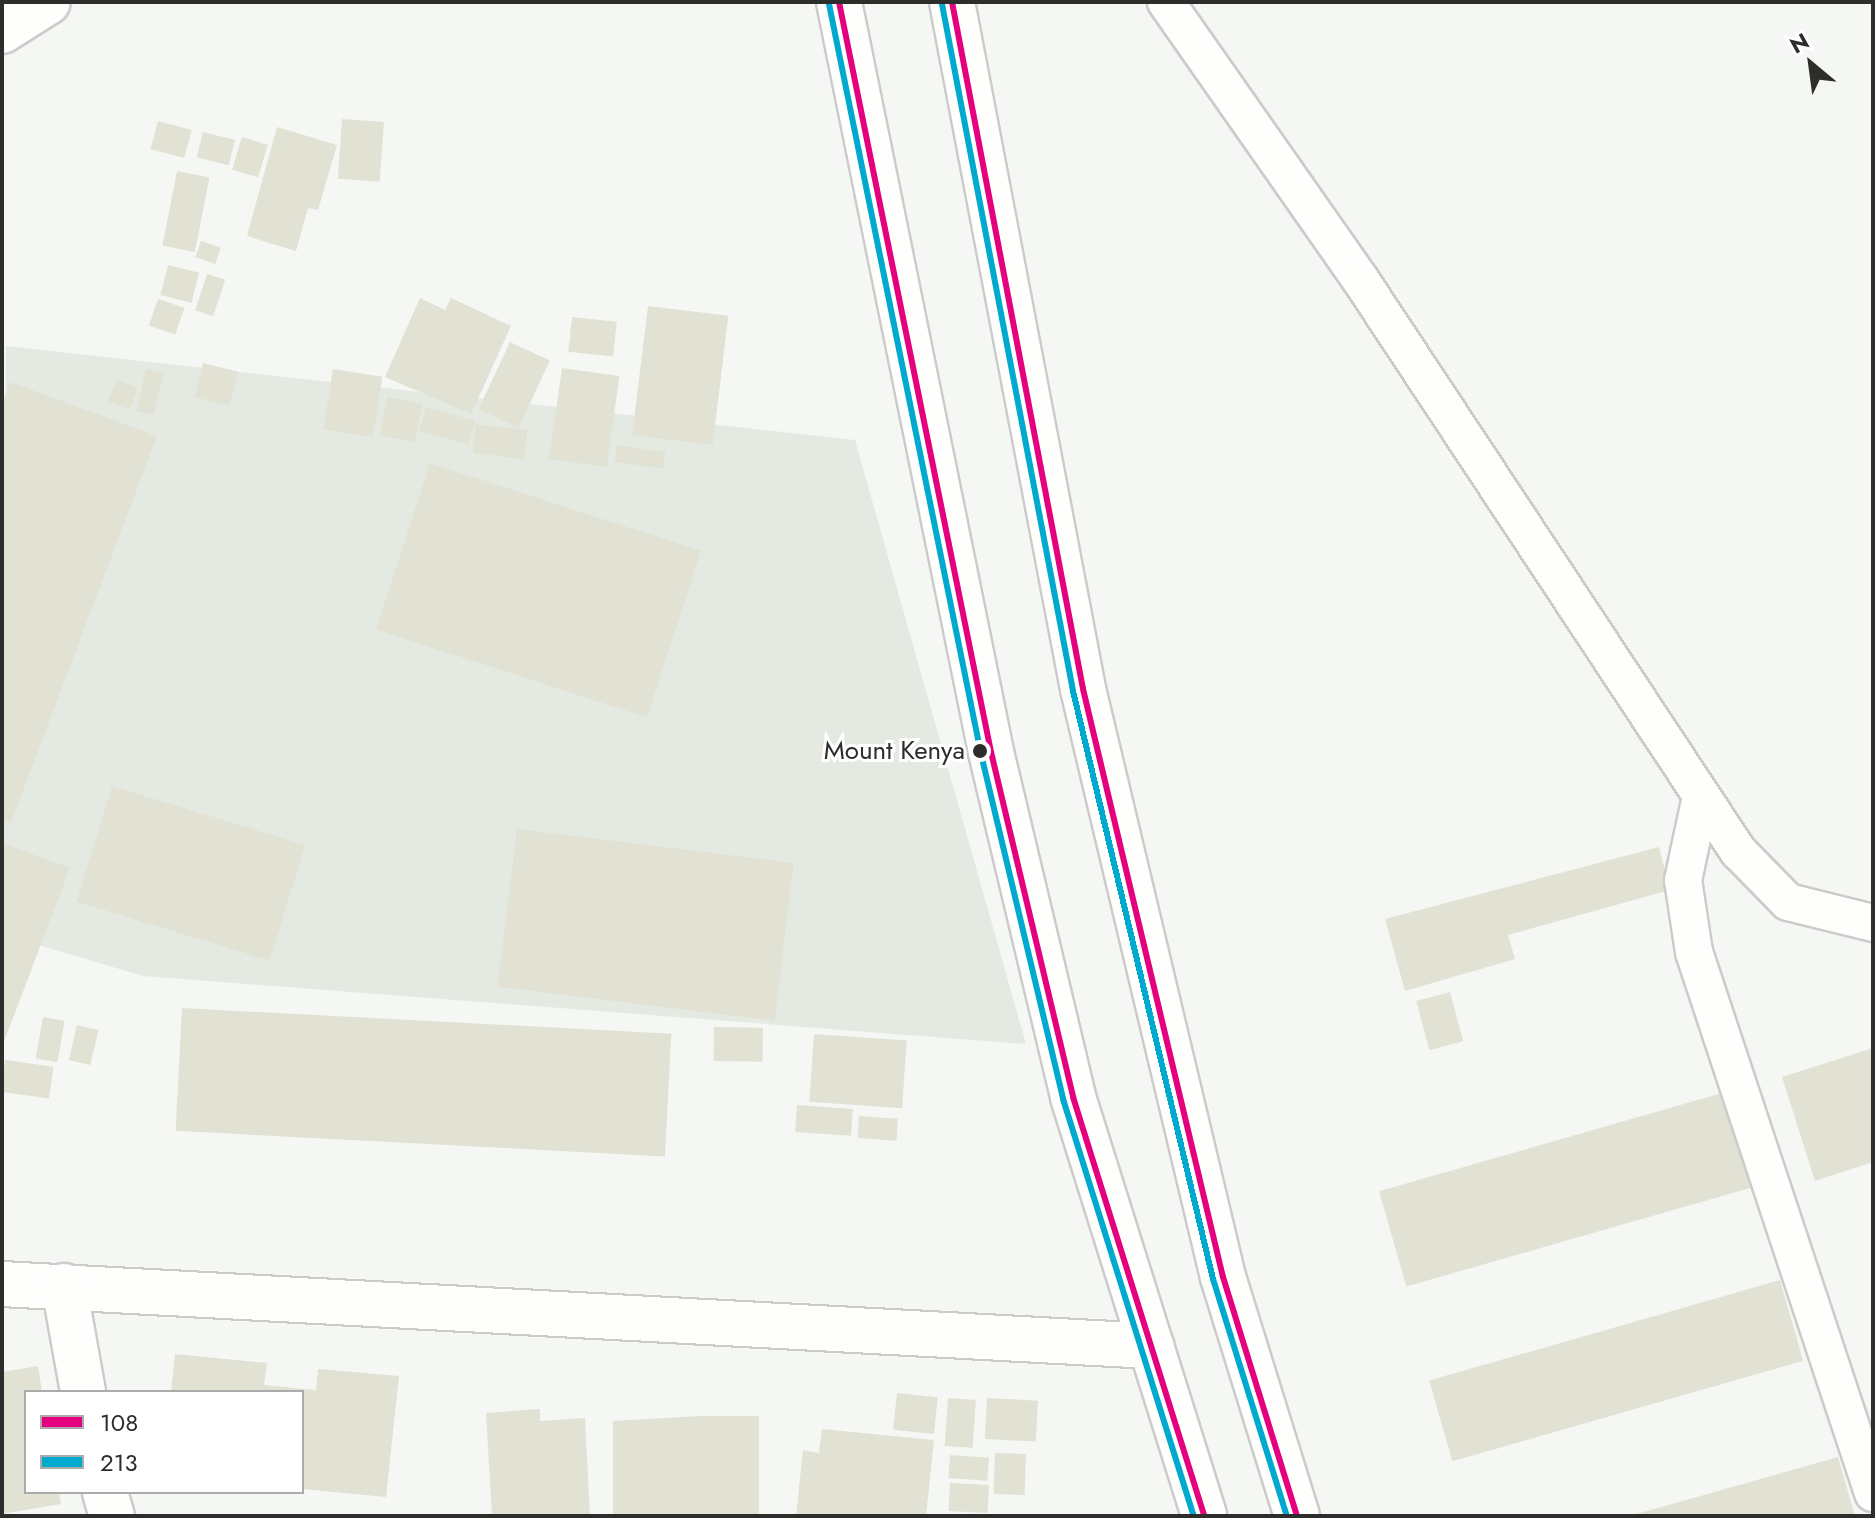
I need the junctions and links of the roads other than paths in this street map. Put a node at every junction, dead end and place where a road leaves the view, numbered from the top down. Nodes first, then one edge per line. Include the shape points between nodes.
1 (48, 2) edge
2 (839, 2) edge
3 (952, 2) edge
4 (1166, 2) edge
5 (2, 31) edge
6 (1700, 801) junction
7 (1873, 923) edge
8 (2, 1284) edge
9 (64, 1286) junction
10 (1151, 1346) junction
11 (83, 1390) edge
12 (1873, 1493) edge
13 (106, 1494) edge
14 (112, 1516) edge
15 (1204, 1516) edge
16 (1297, 1516) edge

1 - 5 main road
2 - 10 main road via 991,752 1073,1097
3 - 16 main road via 1083,689 1223,1277
4 - 6 lane via 1360,279
6 - 7 lane via 1788,902
6 - 12 lane via 1683,880 1694,952
8 - 9 main road
9 - 10 main road
9 - 11 main road
10 - 15 main road
13 - 14 main road

